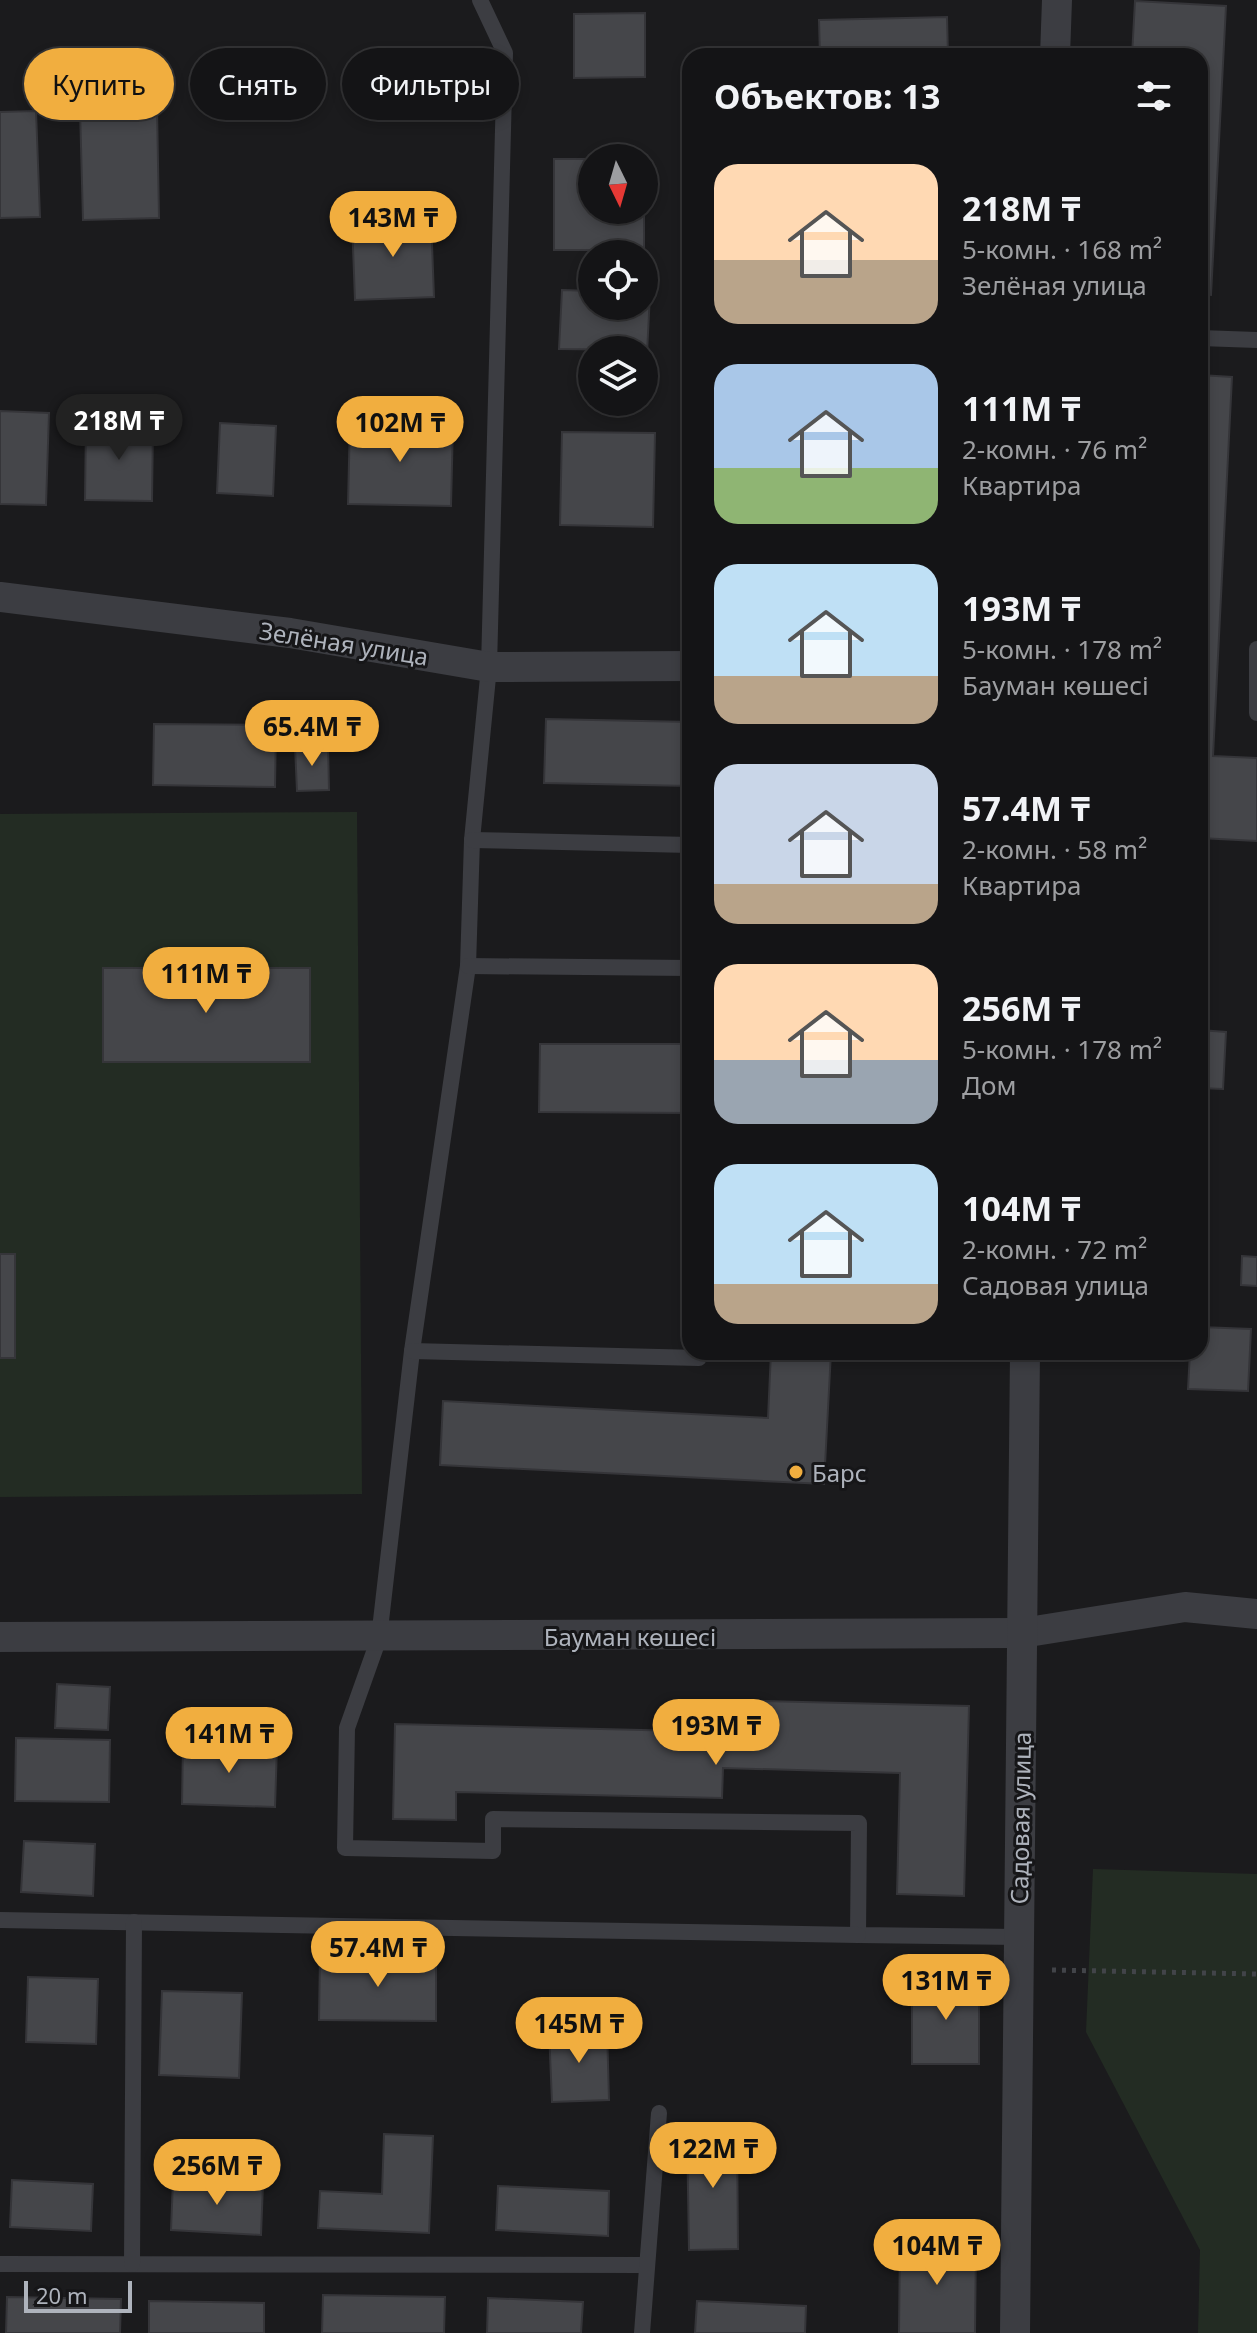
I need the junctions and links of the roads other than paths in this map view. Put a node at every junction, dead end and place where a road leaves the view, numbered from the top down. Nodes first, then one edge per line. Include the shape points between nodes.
1 (480, 0) edge
2 (1057, 0) edge
3 (1055, 48) edge
4 (1208, 338) edge
5 (1257, 340) edge
6 (0, 597) edge
7 (1257, 649) edge
8 (682, 666) edge
9 (489, 667) junction
10 (1257, 713) edge
11 (472, 840) junction
12 (682, 845) edge
13 (468, 966) junction
14 (682, 968) edge
15 (412, 1351) junction
16 (682, 1358) edge
17 (1025, 1360) edge
18 (1257, 1614) edge
19 (1022, 1633) junction
20 (0, 1637) edge
21 (379, 1638) junction
22 (0, 1920) edge
23 (134, 1922) junction
24 (858, 1935) junction
25 (1019, 1937) junction
26 (659, 2113) dead end
27 (0, 2264) edge
28 (132, 2264) junction
29 (647, 2265) junction
30 (642, 2333) edge
31 (1015, 2333) edge

1 - 9 lane via 505,53
2 - 3 street
4 - 5 lane
6 - 9 street, Зелёная улица via 290,633
7 - 10 lane
8 - 9 street, Зелёная улица
9 - 11 lane
11 - 12 lane
11 - 13 lane
13 - 14 lane
13 - 15 lane
15 - 16 lane
15 - 21 lane
17 - 19 street, Садовая улица
18 - 19 street, Бауман көшесі via 1185,1607
19 - 21 street, Бауман көшесі
19 - 25 street, Садовая улица
20 - 21 street, Бауман көшесі
21 - 24 lane via 347,1728 345,1848 493,1851 493,1819 859,1823
22 - 23 lane
23 - 24 lane
23 - 28 lane
24 - 25 lane
25 - 31 street, Садовая улица
26 - 29 lane
27 - 28 lane
28 - 29 lane
29 - 30 lane

